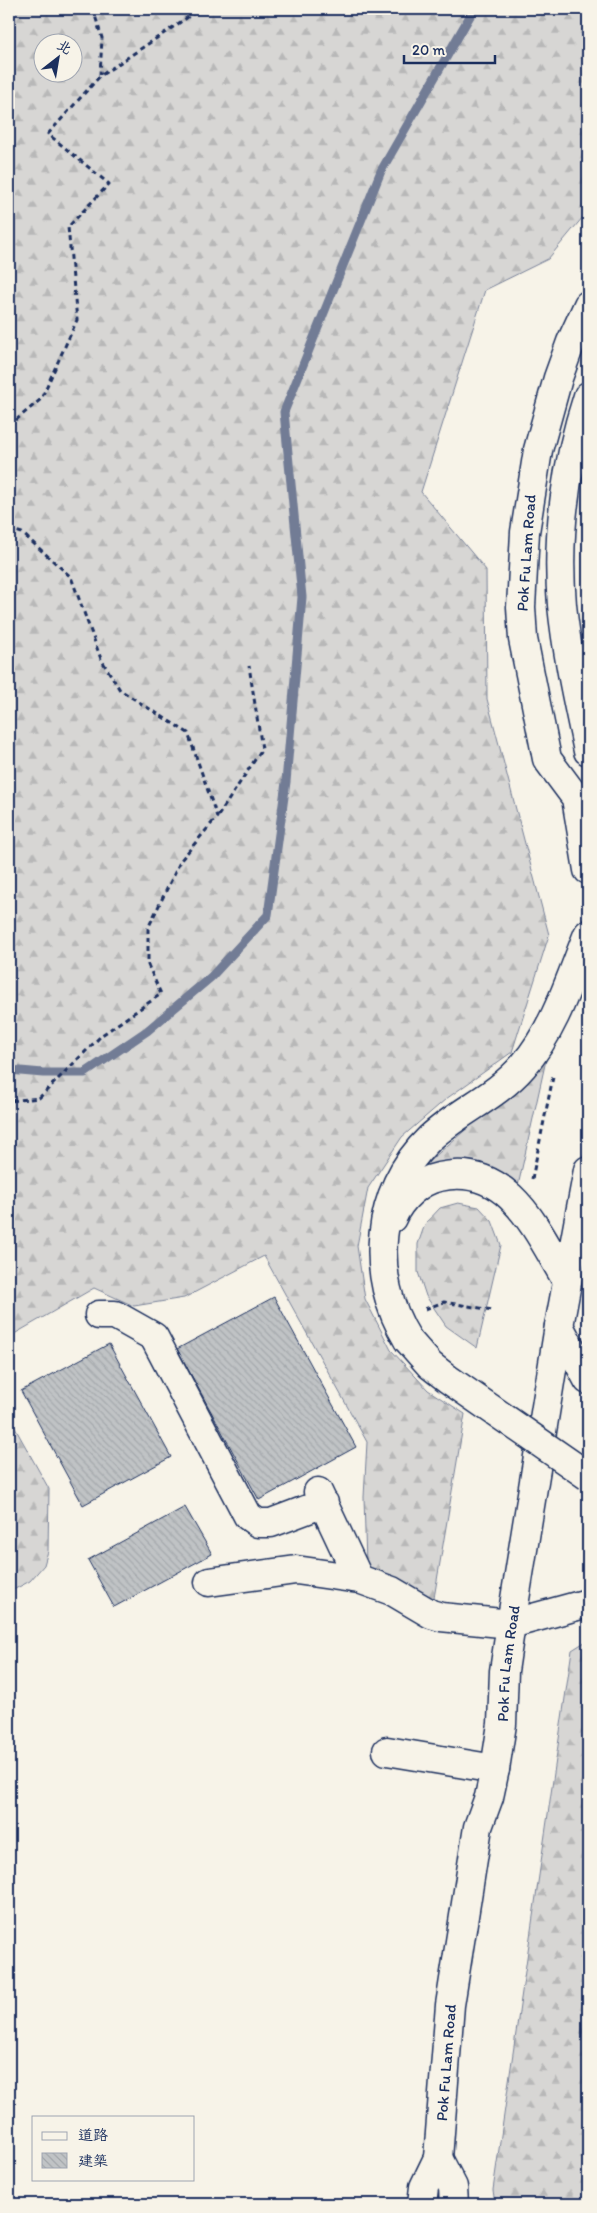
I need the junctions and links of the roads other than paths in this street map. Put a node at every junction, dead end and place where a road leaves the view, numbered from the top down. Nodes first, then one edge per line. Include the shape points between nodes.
1 (588, 305) edge
2 (588, 396) edge
3 (588, 751) edge
4 (588, 757) edge
5 (576, 798) junction
6 (588, 870) edge
7 (588, 934) edge
8 (588, 1170) edge
9 (384, 1235) junction
10 (567, 1281) junction
11 (99, 1315) dead end
12 (559, 1326) junction
13 (588, 1380) edge
14 (588, 1476) edge
15 (359, 1579) junction
16 (209, 1582) dead end
17 (588, 1602) edge
18 (511, 1624) junction
19 (387, 1751) dead end
20 (495, 1769) junction
21 (438, 2158) junction
22 (422, 2204) edge
23 (454, 2204) edge

1 - 5 main road, Pok Fu Lam Road via 546,413 531,489 522,579 523,639 548,758
2 - 3 main road via 572,452 561,567 566,638
4 - 5 main road, Pok Fu Lam Road
5 - 6 main road, Pok Fu Lam Road
7 - 9 main road via 553,1018 532,1054 502,1087 444,1127 402,1171 394,1188
8 - 10 main road, Pok Fu Lam Road
9 - 10 main road via 401,1203 423,1183 448,1175 472,1175 494,1184 517,1203
9 - 14 main road, bridge via 386,1287 398,1324 408,1340 430,1365 448,1379
10 - 12 main road, Pok Fu Lam Road
11 - 15 main road via 115,1315 154,1337 248,1516 258,1523 271,1523 321,1497
12 - 13 main road
12 - 18 main road, Pok Fu Lam Road
15 - 16 main road via 296,1570
15 - 18 main road via 392,1591 436,1616
17 - 18 main road
18 - 20 main road, Pok Fu Lam Road
19 - 20 main road
20 - 21 main road, Pok Fu Lam Road via 490,1797 478,1827 450,2005
21 - 22 main road, Pok Fu Lam Road via 424,2187
21 - 23 main road via 453,2187

